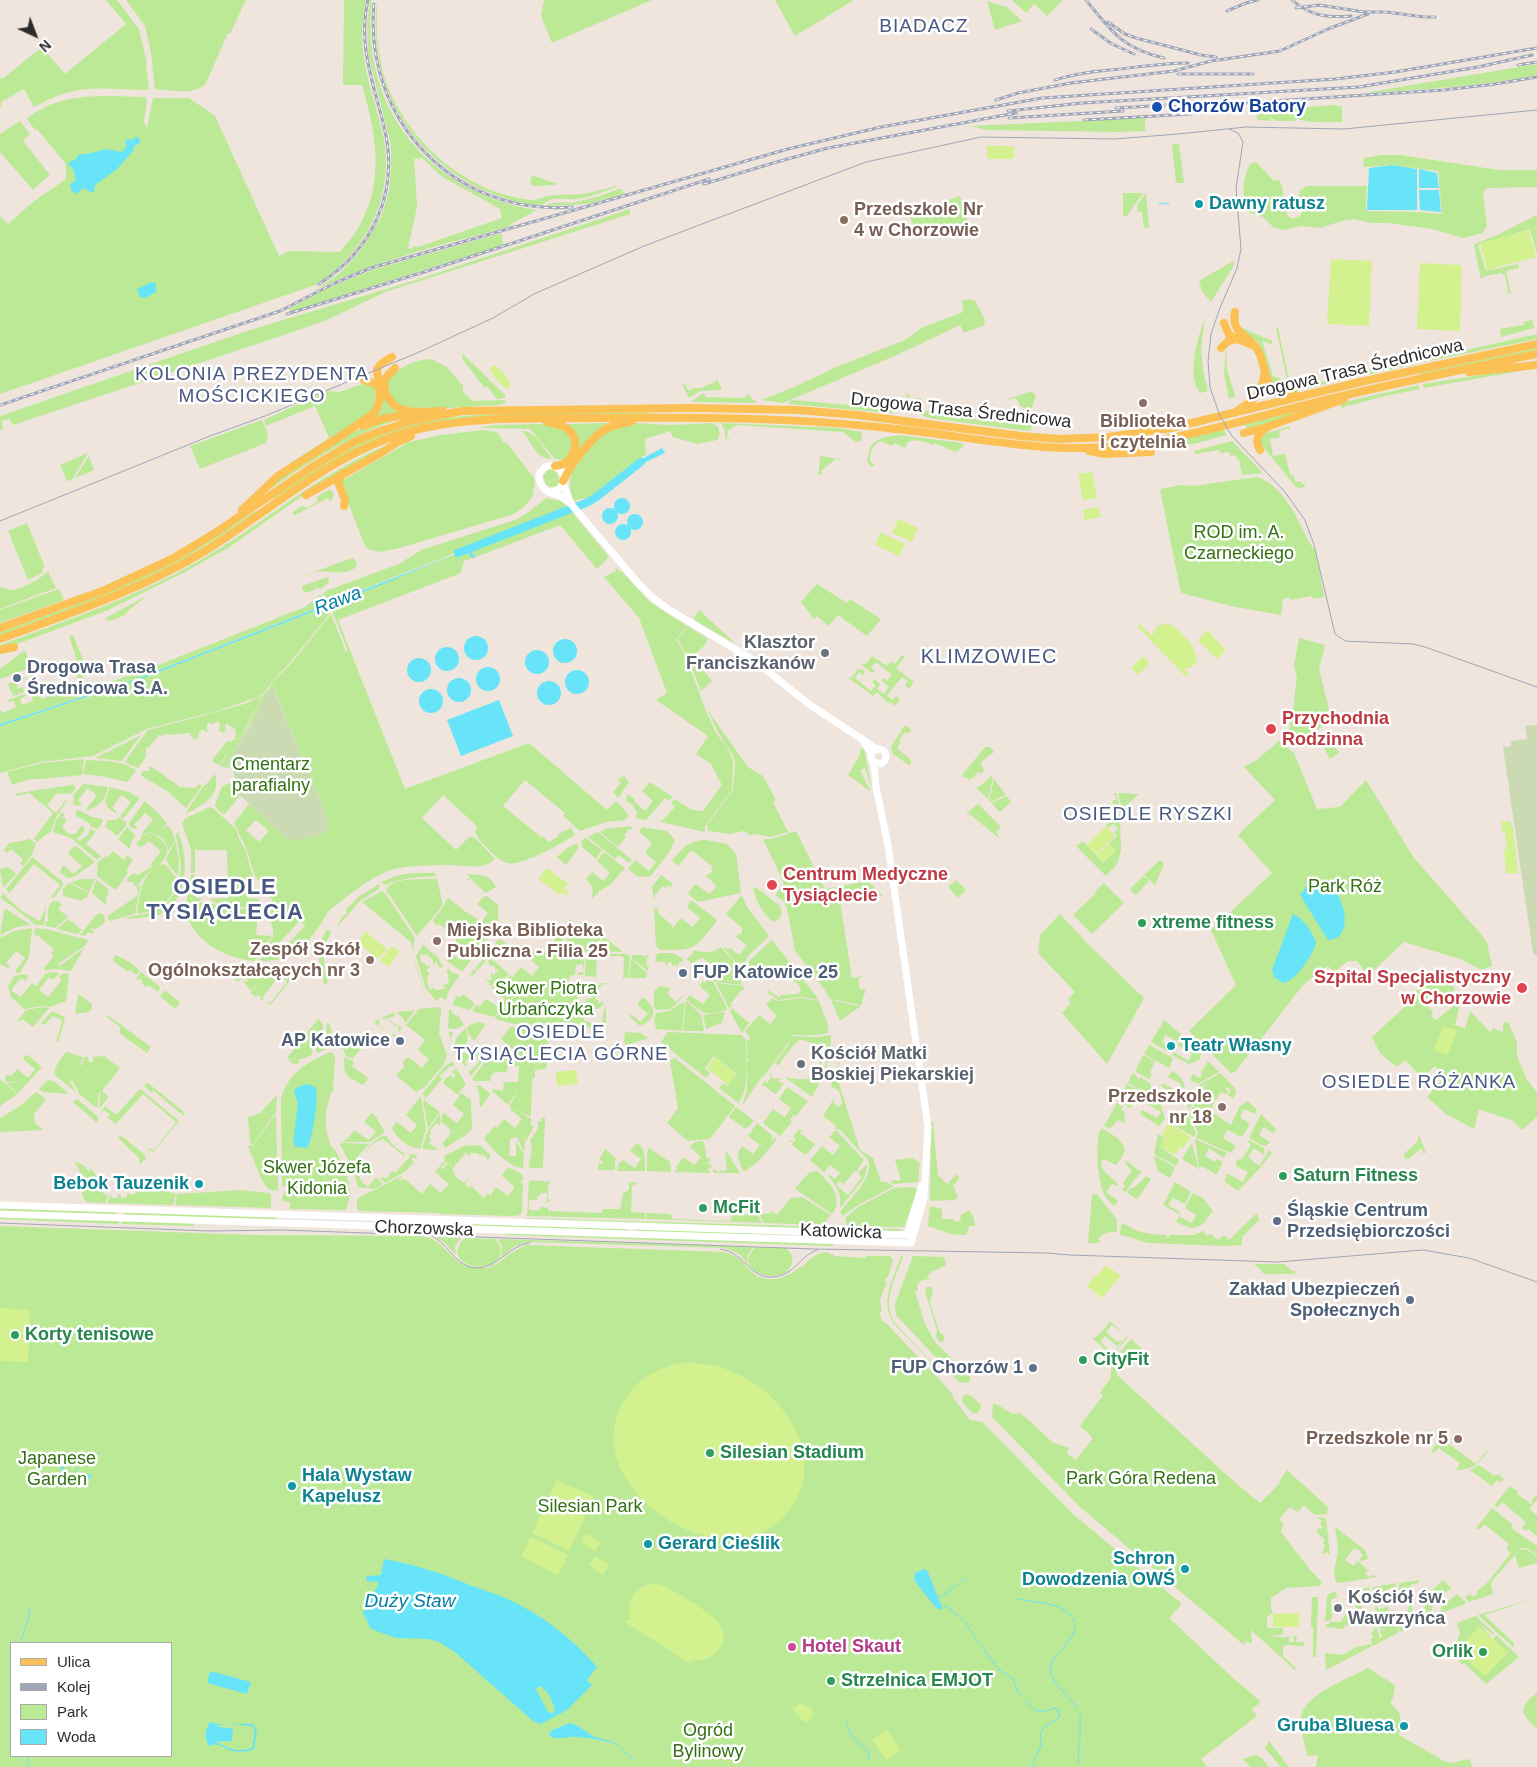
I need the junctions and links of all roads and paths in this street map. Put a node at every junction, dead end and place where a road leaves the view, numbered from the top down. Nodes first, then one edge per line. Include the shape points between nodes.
1 (1235, 312) dead end
2 (1223, 329) dead end
3 (1241, 337) junction
4 (1537, 344) edge
5 (1221, 348) dead end
6 (1537, 354) edge
7 (392, 357) dead end
8 (1537, 365) edge
9 (395, 368) dead end
10 (1265, 372) junction
11 (1443, 374) junction
12 (364, 380) dead end
13 (379, 387) junction
14 (1366, 390) junction
15 (1307, 394) junction
16 (462, 411) junction
17 (426, 412) junction
18 (1224, 415) junction
19 (646, 418) junction
20 (538, 419) junction
21 (444, 424) junction
22 (1267, 427) junction
23 (1244, 432) dead end
24 (339, 438) junction
25 (1072, 448) junction
26 (1260, 450) dead end
27 (1151, 452) dead end
28 (555, 466) junction
29 (343, 473) junction
30 (563, 482) junction
31 (550, 492) junction
32 (306, 495) dead end
33 (571, 504) junction
34 (344, 506) dead end
35 (226, 526) junction
36 (0, 627) edge
37 (0, 639) edge
38 (14, 647) dead end
39 (0, 650) edge
40 (874, 751) junction
41 (878, 763) junction
42 (926, 1123) junction
43 (0, 1205) edge
44 (119, 1210) junction
45 (0, 1214) edge
46 (118, 1218) junction
47 (360, 1218) junction
48 (382, 1218) junction
49 (399, 1219) junction
50 (360, 1226) junction
51 (632, 1226) junction
52 (382, 1227) junction
53 (404, 1228) junction
54 (776, 1230) joint
55 (811, 1232) junction
56 (631, 1235) junction
57 (811, 1240) junction
58 (848, 1241) joint

1 - 3 main road via 1235,326
2 - 3 main road via 1229,335
3 - 5 main road via 1228,341
3 - 10 main road via 1256,347
4 - 15 main road, Drogowa Trasa Średnicowa
6 - 11 main road, Drogowa Trasa Średnicowa
7 - 13 main road via 377,369
8 - 11 main road
9 - 17 main road via 384,384 390,400 404,410
10 - 15 main road via 1271,387 1279,393
10 - 18 main road via 1262,388 1256,397
11 - 14 main road, Drogowa Trasa Średnicowa
12 - 13 main road
13 - 24 main road via 375,412
14 - 22 main road
14 - 25 main road, Drogowa Trasa Średnicowa via 1173,438 1112,447
15 - 18 main road, Drogowa Trasa Średnicowa
16 - 17 main road
16 - 18 main road, Drogowa Trasa Średnicowa via 797,410 1070,439 1141,434
16 - 35 main road via 411,421 354,442
17 - 24 main road via 376,420
19 - 20 main road, Drogowa Trasa Średnicowa
19 - 25 main road, Drogowa Trasa Średnicowa via 796,420
19 - 30 main road via 602,432 589,444
20 - 21 main road, Drogowa Trasa Średnicowa
20 - 28 main road via 564,426 575,440 572,458
21 - 29 main road via 405,438
21 - 37 main road via 399,435 349,456 218,543 154,579
22 - 23 main road
22 - 26 main road via 1257,438
24 - 35 main road via 278,476
25 - 27 main road via 1105,454
28 - 30 main road via 562,472
28 - 31 main road via 545,467 539,476 542,486
29 - 32 main road
29 - 34 main road via 338,482
30 - 31 main road via 561,488
30 - 33 main road
31 - 33 main road
33 - 40 main road via 652,598 753,660 861,738
35 - 36 main road via 145,572 84,598
38 - 39 main road
40 - 41 main road via 871,758
40 - 41 main road via 883,750 886,754 886,759
41 - 42 main road via 875,780 888,845
42 - 55 main road, Katowicka via 922,1186 907,1235
42 - 58 main road, Katowicka via 925,1196 911,1243
43 - 44 main road, Chorzowska
44 - 46 main road
44 - 47 main road, Chorzowska
45 - 46 main road, Chorzowska
46 - 50 main road, Chorzowska
47 - 48 main road, Chorzowska
47 - 50 main road
48 - 49 main road, Chorzowska
48 - 52 main road
49 - 51 main road, Chorzowska
49 - 53 main road
50 - 52 main road, Chorzowska
51 - 54 main road, Chorzowska
51 - 56 main road
52 - 53 main road, Chorzowska
53 - 56 main road, Chorzowska
54 - 55 main road, Katowicka
55 - 57 main road
56 - 57 main road, Chorzowska
57 - 58 main road, Chorzowska

